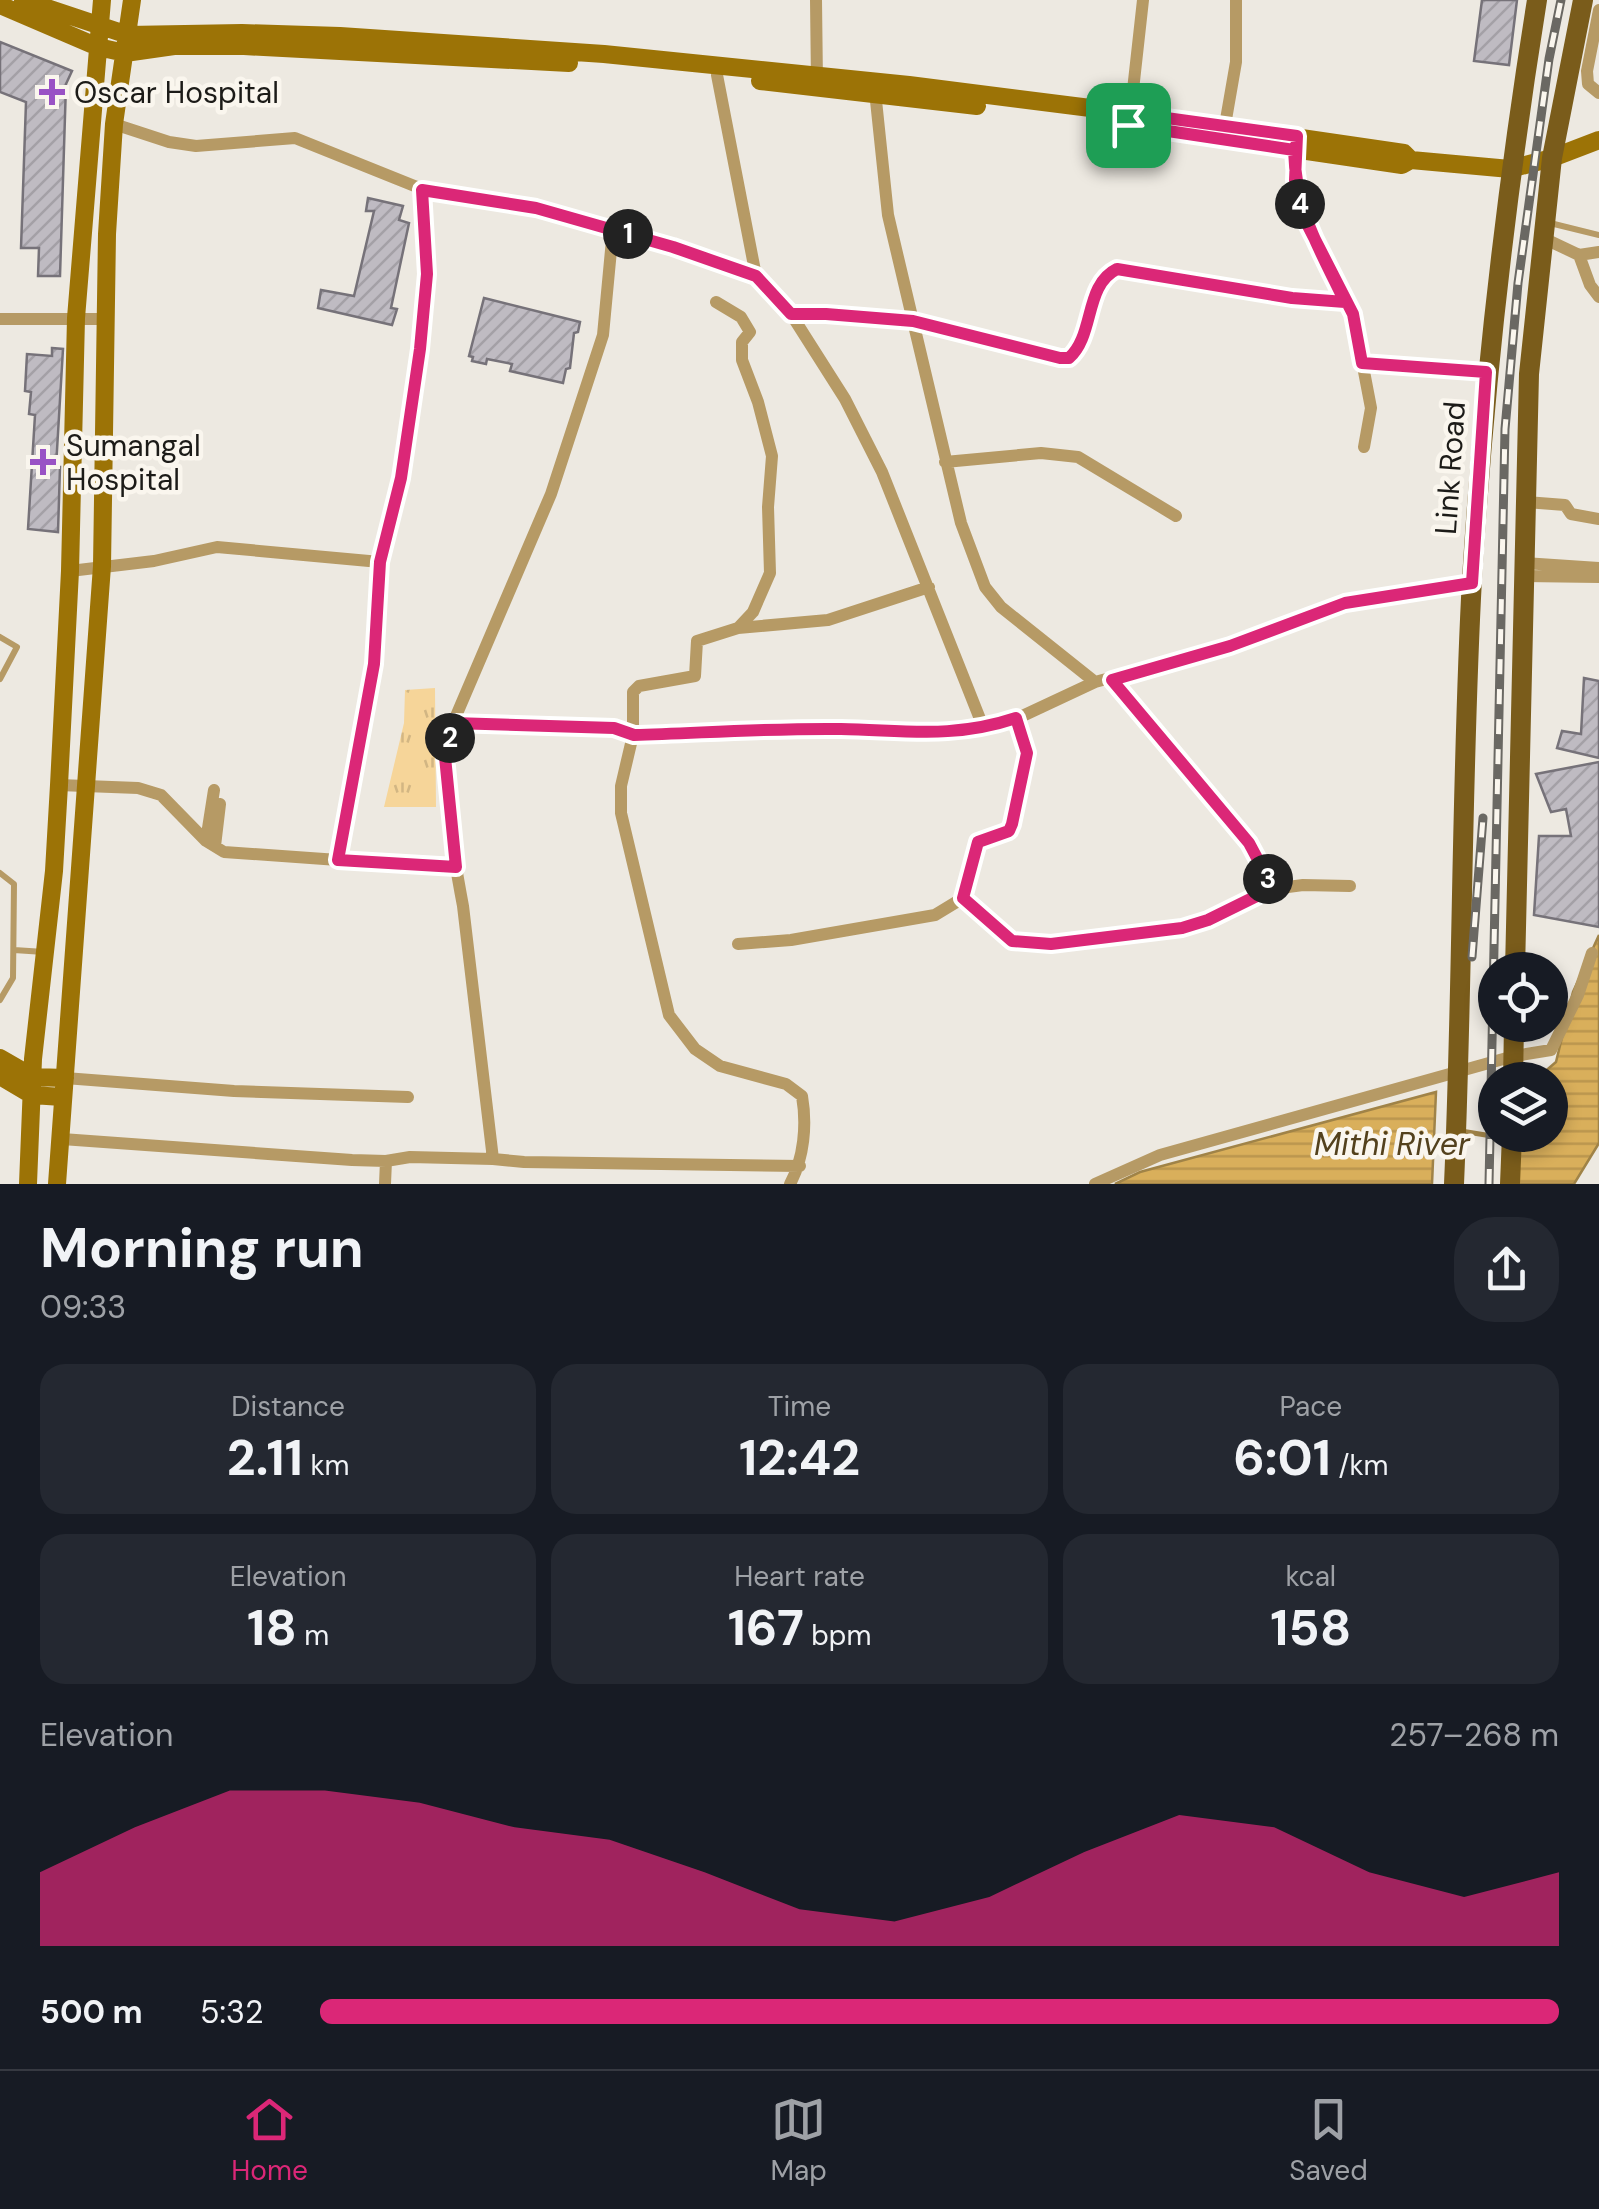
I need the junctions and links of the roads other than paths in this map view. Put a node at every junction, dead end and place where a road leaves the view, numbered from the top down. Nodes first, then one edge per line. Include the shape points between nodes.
1 (23, 0) edge
2 (102, 0) edge
3 (132, 0) edge
4 (816, 0) edge
5 (1143, 0) edge
6 (1236, 0) edge
7 (1537, 0) edge
8 (1583, 0) edge
9 (0, 6) edge
10 (1599, 10) edge
11 (99, 38) junction
12 (126, 44) junction
13 (663, 65) junction
14 (756, 74) junction
15 (717, 75) junction
16 (817, 80) junction
17 (875, 87) junction
18 (1599, 93) edge
19 (1129, 119) junction
20 (114, 124) junction
21 (1224, 133) junction
22 (1599, 140) edge
23 (1296, 143) junction
24 (1552, 158) junction
25 (1510, 169) junction
26 (422, 190) junction
27 (613, 229) junction
28 (1542, 229) junction
29 (1599, 235) edge
30 (1592, 256) edge
31 (756, 276) junction
32 (1599, 298) edge
33 (716, 302) dead end
34 (1345, 302) junction
35 (791, 314) junction
36 (76, 318) junction
37 (0, 319) edge
38 (104, 320) junction
39 (913, 321) junction
40 (1362, 363) junction
41 (1486, 372) junction
42 (1364, 447) dead end
43 (945, 462) junction
44 (1526, 502) junction
45 (1176, 516) dead end
46 (1599, 519) edge
47 (380, 562) junction
48 (102, 566) junction
49 (1599, 568) edge
50 (1524, 569) junction
51 (70, 571) junction
52 (1599, 577) edge
53 (1472, 583) junction
54 (929, 588) junction
55 (738, 628) junction
56 (0, 637) edge
57 (0, 679) edge
58 (1112, 680) junction
59 (1094, 682) junction
60 (1016, 718) junction
61 (453, 723) junction
62 (984, 729) junction
63 (634, 735) junction
64 (59, 785) junction
65 (86, 785) junction
66 (218, 794) dead end
67 (210, 843) junction
68 (338, 860) junction
69 (456, 867) junction
70 (0, 873) edge
71 (1350, 886) dead end
72 (1273, 888) junction
73 (963, 898) junction
74 (738, 944) dead end
75 (14, 950) junction
76 (45, 952) junction
77 (1515, 952) edge
78 (1592, 953) dead end
79 (0, 1000) edge
80 (1514, 1042) edge
81 (1514, 1056) junction
82 (0, 1058) edge
83 (1514, 1062) edge
84 (1459, 1075) junction
85 (0, 1076) edge
86 (64, 1078) junction
87 (32, 1086) junction
88 (62, 1097) junction
89 (408, 1097) dead end
90 (62, 1139) junction
91 (1511, 1152) edge
92 (493, 1158) junction
93 (386, 1161) junction
94 (800, 1166) junction
95 (28, 1184) edge
96 (58, 1184) edge
97 (385, 1184) edge
98 (790, 1184) edge
99 (1096, 1184) edge
100 (1454, 1184) edge
101 (1510, 1184) edge

1 - 11 main road
2 - 11 main road
3 - 12 main road
4 - 16 street
5 - 19 street
6 - 21 street via 1236,62
7 - 25 main road, Link Road
8 - 24 main road
9 - 11 main road
10 - 18 street via 1587,71 1588,84
11 - 12 main road
11 - 36 main road
12 - 13 main road via 340,43
12 - 20 main road
13 - 14 main road
13 - 15 main road
14 - 15 main road
14 - 16 main road
15 - 31 street
16 - 17 main road
17 - 19 main road
17 - 39 street via 888,215
19 - 21 main road
20 - 26 street via 196,146 295,138
20 - 38 main road
21 - 23 main road
22 - 24 main road
23 - 25 main road
23 - 34 street via 1303,216
24 - 25 main road
24 - 28 main road
25 - 41 main road, Link Road
26 - 27 street via 536,208
26 - 47 street via 427,274 420,349 401,478
27 - 31 street
27 - 61 street via 603,335 592,370 551,494
28 - 29 lane
28 - 30 street
28 - 44 main road
30 - 32 street via 1590,285
31 - 35 street
33 - 55 street via 750,332 742,360 772,456 770,573
34 - 39 street via 1117,269 1100,282 1078,350 1069,358
34 - 40 street
35 - 39 street
35 - 54 street via 860,428
36 - 37 street
36 - 38 street
36 - 51 main road
38 - 48 main road
39 - 43 street
40 - 41 street
40 - 42 street via 1371,408
41 - 53 main road, Link Road
43 - 45 street via 1040,453 1078,457
43 - 59 street via 985,587
44 - 46 street via 1565,505 1571,514
44 - 50 main road
47 - 48 street via 217,547
47 - 68 street via 374,664
48 - 51 street
48 - 65 main road
49 - 50 street
50 - 52 street
50 - 77 main road
51 - 64 main road
53 - 58 street via 1345,603
53 - 84 main road, Link Road
54 - 55 street via 828,620
54 - 62 street
55 - 63 street via 697,640 695,676 639,686
56 - 57 lane via 18,647
58 - 59 street
58 - 72 street via 1249,843
59 - 60 street
60 - 62 street
60 - 73 street via 1027,753 1012,824 978,842
61 - 63 street via 614,728
61 - 69 street via 445,757
62 - 63 street
63 - 94 street via 621,813 669,1015 695,1049 720,1066 786,1084 802,1096
64 - 65 street
64 - 76 main road
65 - 67 street via 161,795
65 - 86 main road
66 - 67 street
67 - 68 street via 224,852
68 - 69 street
69 - 92 street
70 - 75 lane via 14,884
71 - 72 street
72 - 73 street via 1182,928 1051,944 1012,941
73 - 74 street via 935,915
75 - 76 lane
75 - 79 lane via 13,978
76 - 87 main road
78 - 81 street via 1551,1050
80 - 81 main road
81 - 83 main road
81 - 84 street
82 - 87 main road
84 - 99 street via 1160,1154
84 - 100 main road, Link Road
85 - 87 main road
86 - 87 main road
86 - 88 main road
86 - 89 street
87 - 88 main road
87 - 95 main road
88 - 90 main road
90 - 93 street
90 - 96 main road
91 - 101 main road
92 - 93 street
92 - 94 street
93 - 97 street
94 - 98 street

